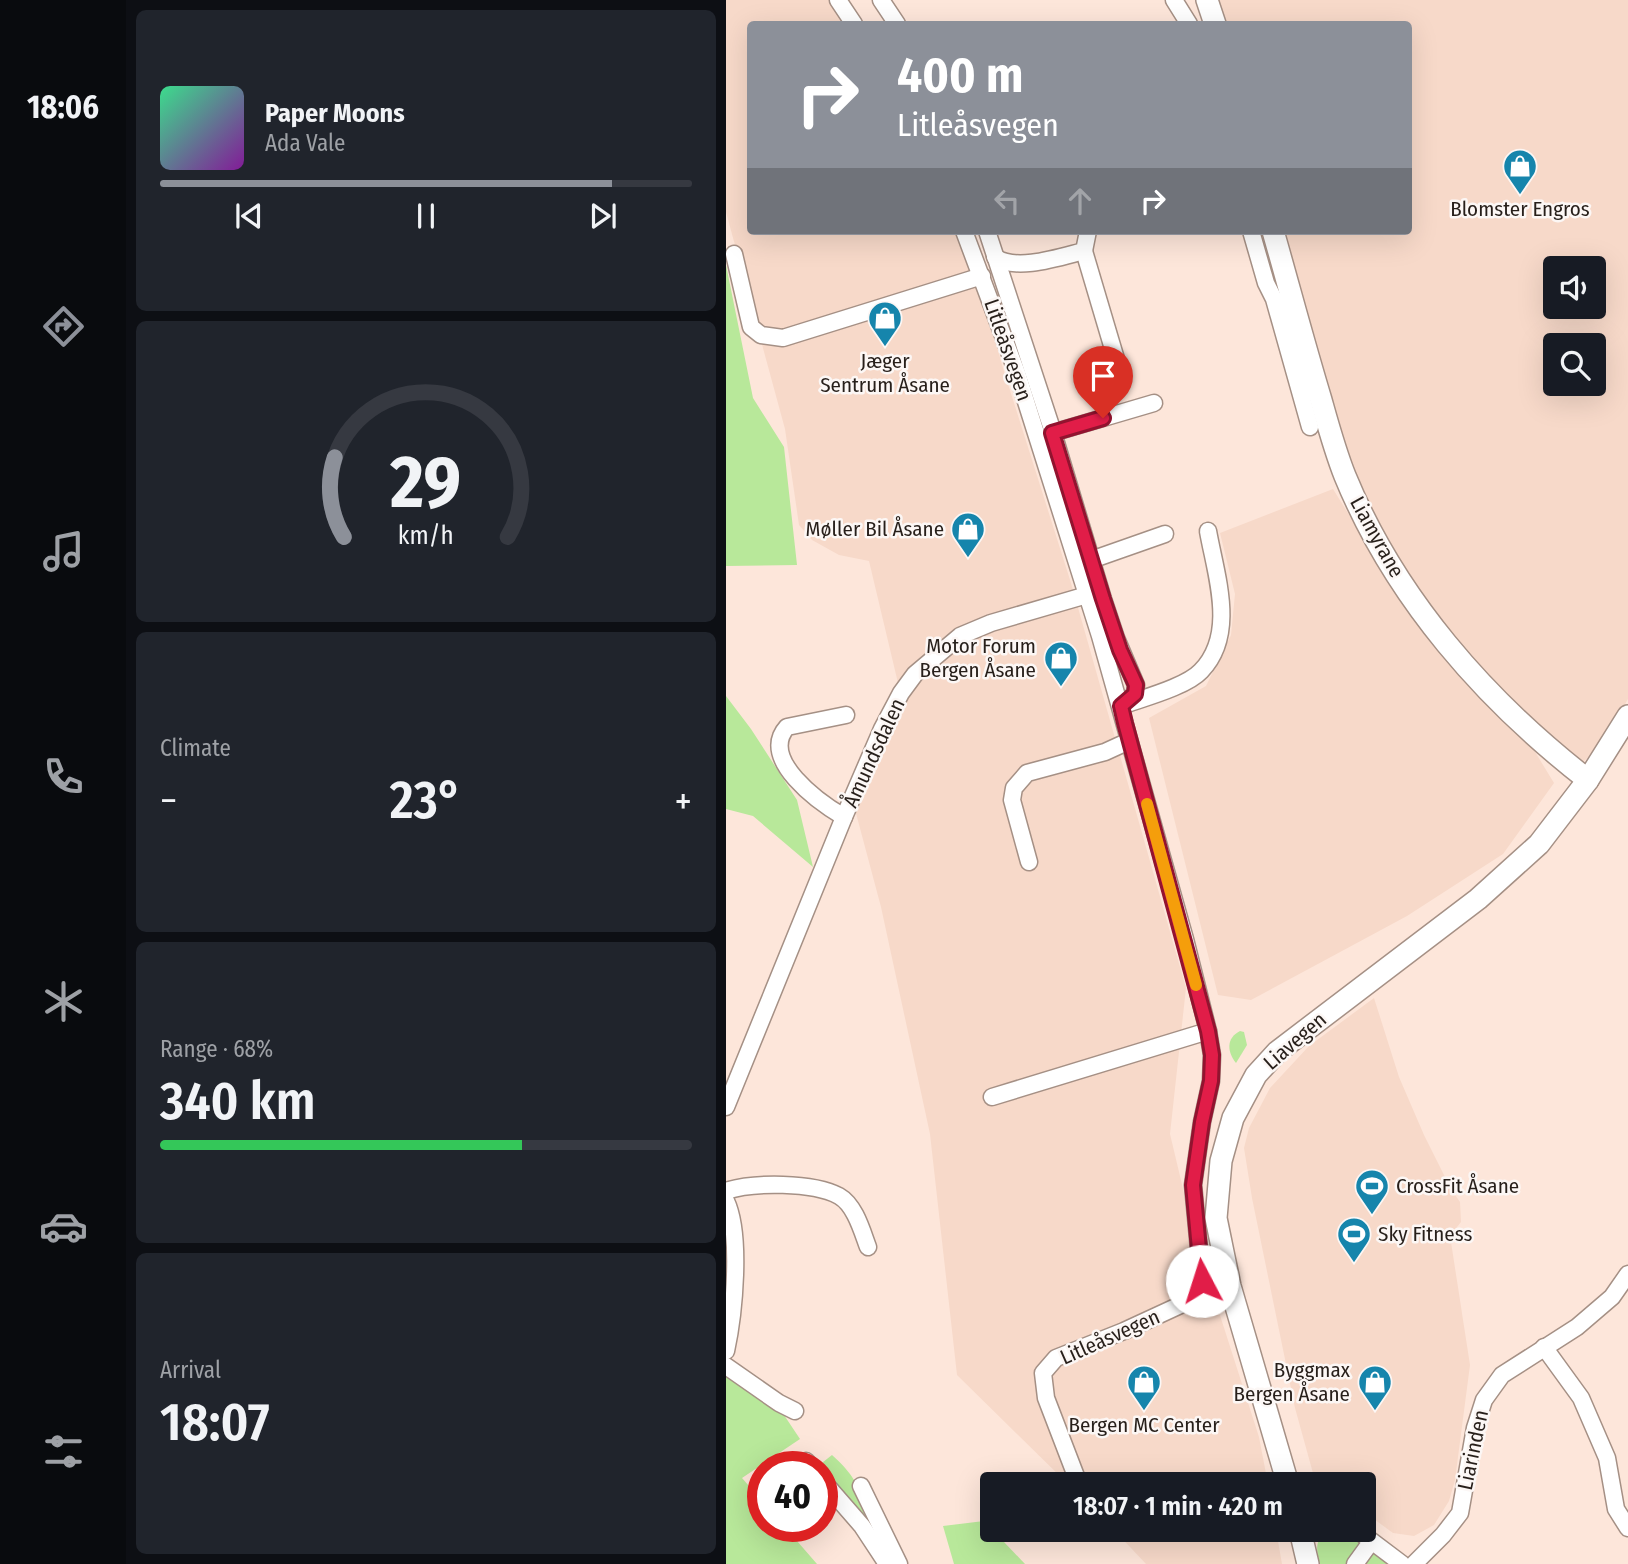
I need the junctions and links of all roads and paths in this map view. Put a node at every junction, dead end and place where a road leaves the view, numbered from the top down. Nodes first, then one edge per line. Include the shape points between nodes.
1 (838, 0) edge
2 (881, 0) edge
3 (1174, 0) edge
4 (1207, 0) edge
5 (852, 21) edge
6 (895, 21) edge
7 (1187, 21) edge
8 (1214, 21) edge
9 (966, 235) edge
10 (988, 235) edge
11 (1087, 235) edge
12 (1252, 235) edge
13 (1274, 235) edge
14 (1084, 251) junction
15 (734, 254) dead end
16 (995, 257) junction
17 (982, 276) junction
18 (1116, 359) dead end
19 (1154, 403) dead end
20 (1310, 427) dead end
21 (1052, 433) junction
22 (1208, 531) dead end
23 (1165, 534) dead end
24 (1091, 560) junction
25 (1087, 595) junction
26 (1121, 706) junction
27 (846, 715) dead end
28 (1628, 716) edge
29 (1129, 741) junction
30 (1588, 780) junction
31 (844, 817) junction
32 (1029, 862) dead end
33 (1208, 1031) junction
34 (992, 1097) dead end
35 (726, 1107) edge
36 (726, 1191) edge
37 (726, 1201) edge
38 (868, 1247) dead end
39 (1628, 1274) edge
40 (728, 1327) edge
41 (1544, 1347) junction
42 (726, 1352) edge
43 (726, 1366) edge
44 (795, 1411) dead end
45 (1074, 1472) edge
46 (1284, 1472) edge
47 (861, 1486) dead end
48 (838, 1498) edge
49 (1628, 1528) edge
50 (1303, 1542) edge
51 (1371, 1542) joint
52 (883, 1560) edge
53 (899, 1564) edge
54 (1308, 1564) edge
55 (1355, 1564) edge
56 (1402, 1564) edge
57 (1414, 1564) edge

1 - 5 street
2 - 6 street
3 - 7 street
4 - 8 main road
9 - 17 street, Litleåsvegen
10 - 16 street, Litleåsvegen
11 - 14 street
12 - 20 street
13 - 30 main road, Liamyrane via 1344,474 1385,554 1430,624 1477,680
14 - 16 street via 1024,263 1003,263
14 - 18 street
15 - 17 street, Litleåsvegen via 751,327 761,335 783,338
16 - 21 street, Litleåsvegen
17 - 25 street, Litleåsvegen
19 - 21 street
21 - 24 street, Litleåsvegen
22 - 26 street via 1223,620 1214,653 1200,673
23 - 24 street
24 - 26 street, Litleåsvegen via 1137,688
25 - 26 street, Litleåsvegen
25 - 31 street, Åmundsdalen via 960,636 915,674 882,729
26 - 29 street, Litleåsvegen
27 - 31 street, Åmundsdalen via 787,727 780,741 793,778
28 - 30 main road, Liavegen
29 - 32 street via 1027,773 1014,788 1012,800
29 - 33 street, Litleåsvegen
30 - 46 main road, Liavegen via 1539,844 1502,879 1277,1052 1256,1075 1233,1118 1221,1161 1216,1218 1230,1286
31 - 35 street, Åmundsdalen
33 - 34 street
33 - 45 street, Litleåsvegen via 1211,1081 1193,1185 1202,1281 1189,1301 1056,1358 1043,1373 1046,1398
36 - 38 street via 740,1186 799,1186 839,1196 856,1217
37 - 40 street via 734,1230
39 - 41 street, Liarinden via 1612,1297
40 - 42 street
41 - 49 street via 1581,1398 1607,1458 1616,1509
41 - 57 street, Liarinden via 1502,1375 1484,1400 1460,1513
43 - 44 street
47 - 53 street
48 - 52 street
50 - 54 main road
51 - 55 street
51 - 56 street

